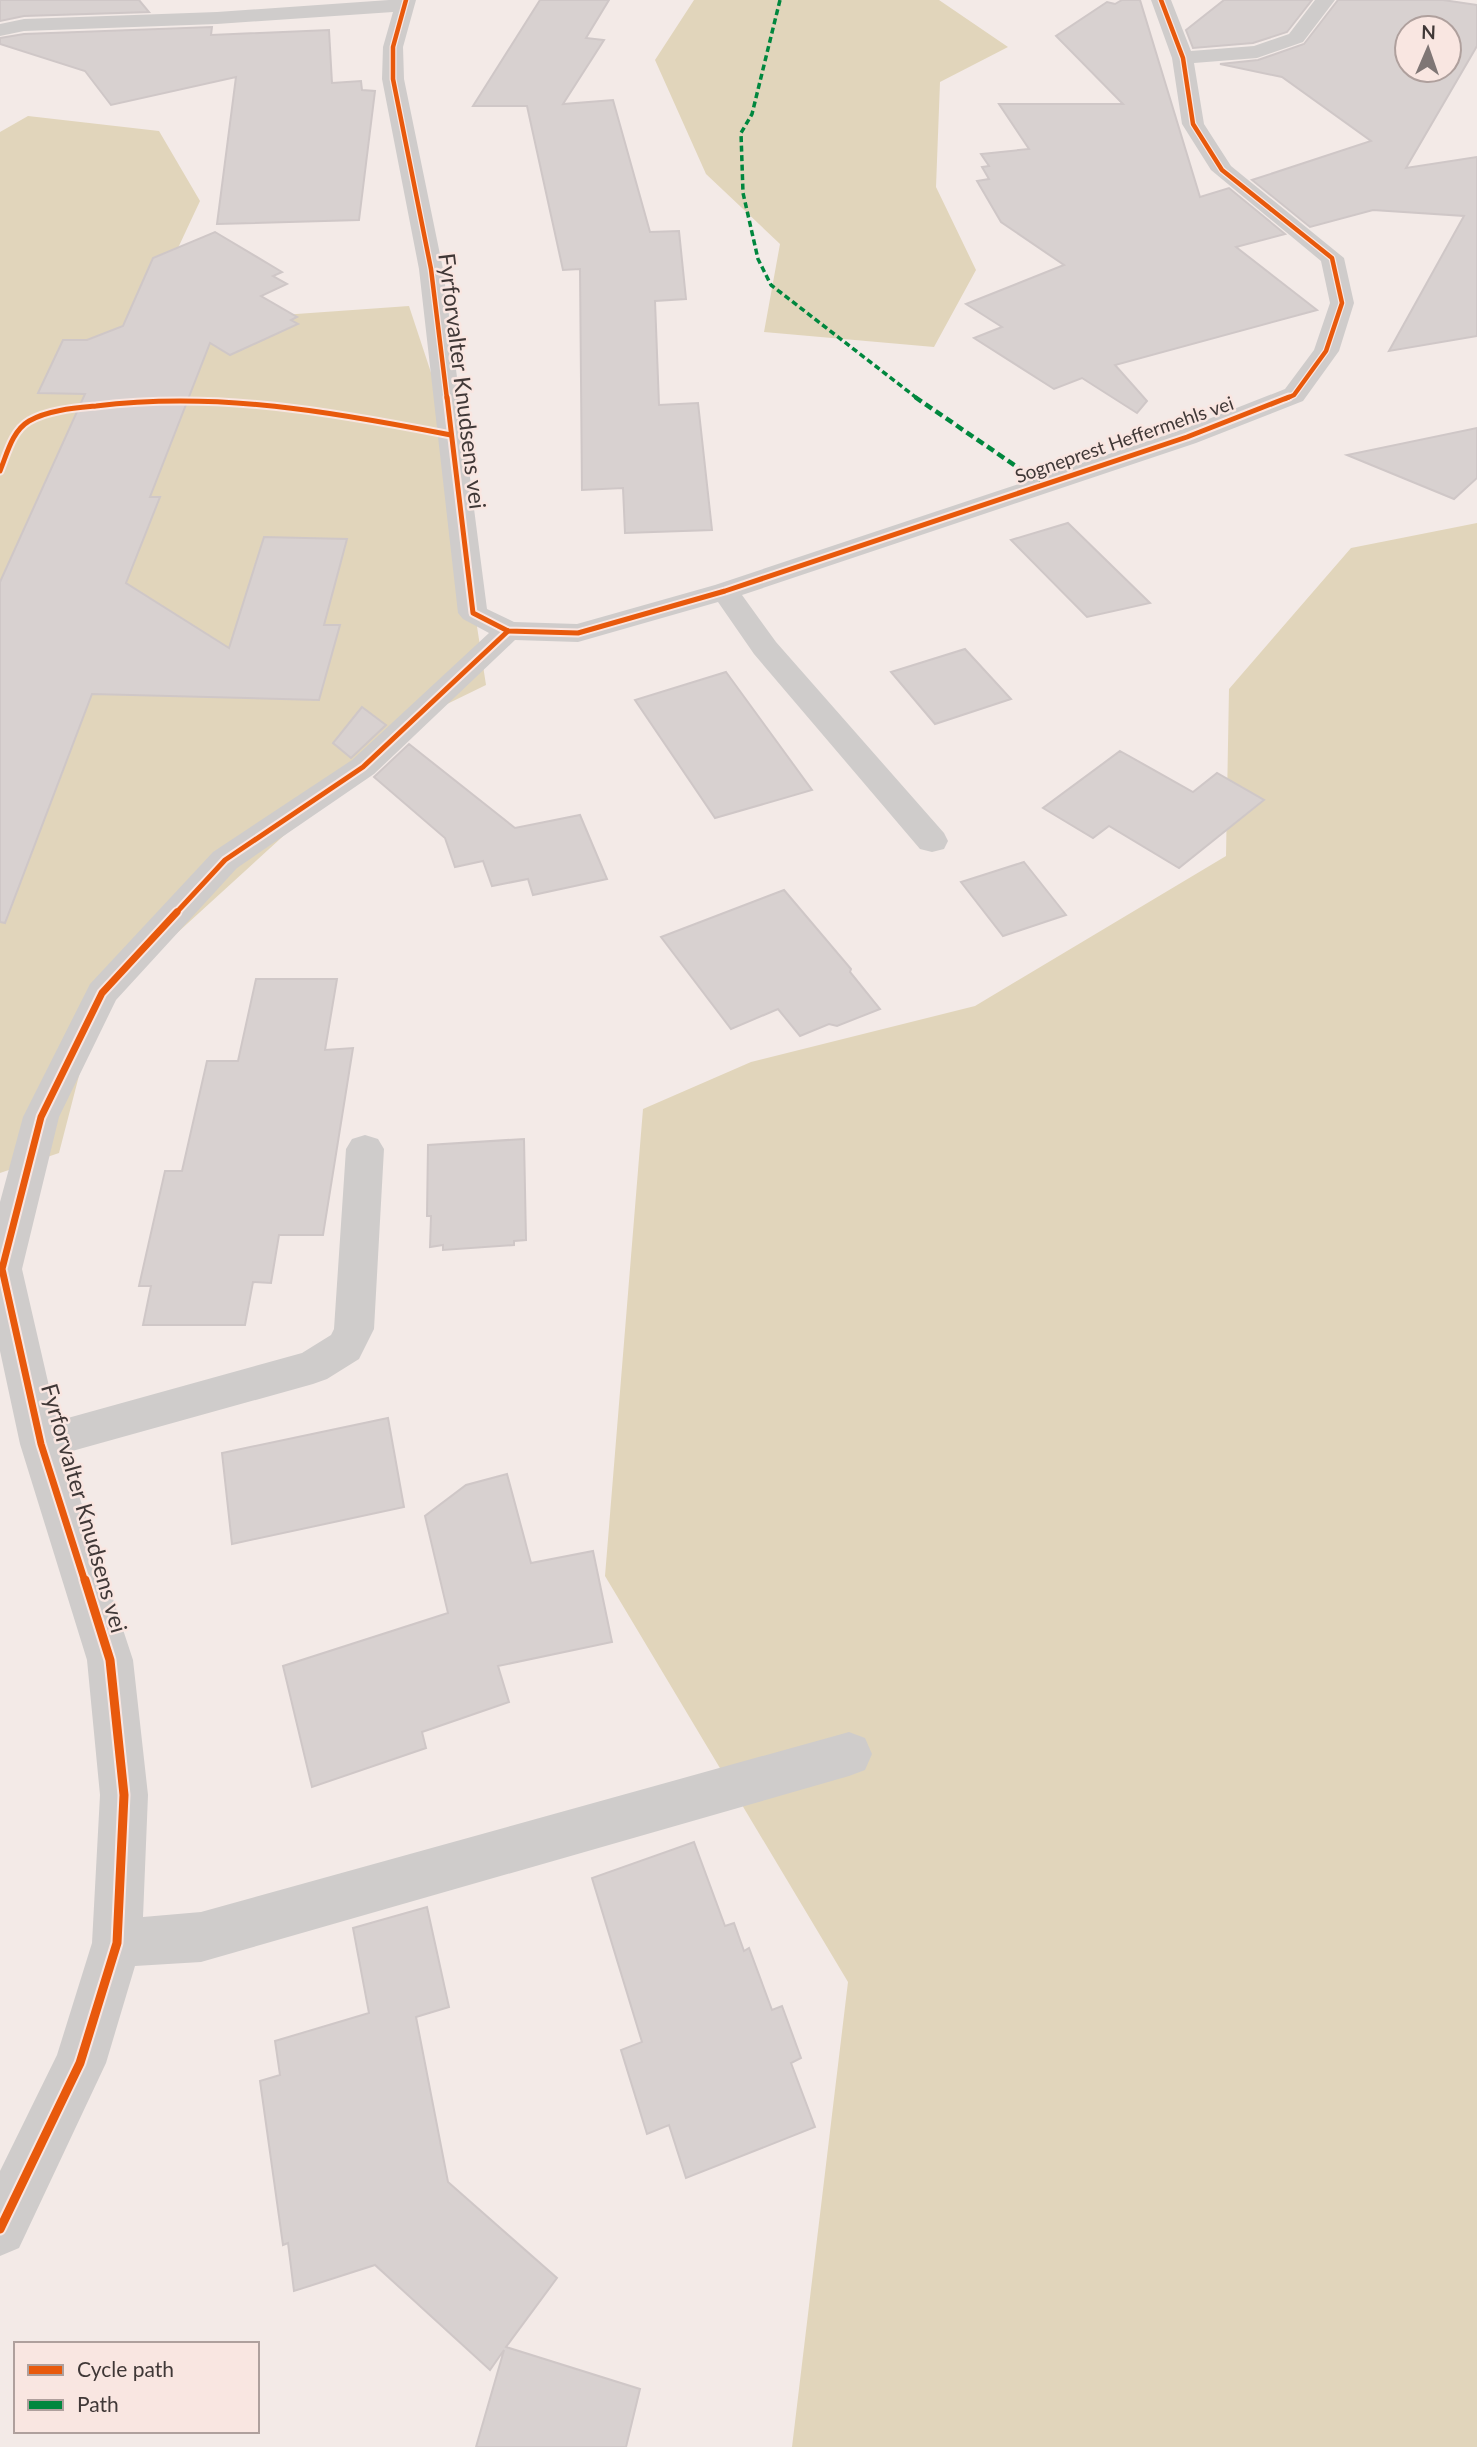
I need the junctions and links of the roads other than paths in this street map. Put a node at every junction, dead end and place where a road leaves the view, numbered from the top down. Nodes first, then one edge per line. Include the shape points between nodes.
1 (1161, 0) edge
2 (1325, 0) edge
3 (405, 3) edge
4 (157, 10) edge
5 (0, 30) edge
6 (1183, 58) junction
7 (725, 591) junction
8 (508, 631) junction
9 (932, 841) dead end
10 (365, 1149) dead end
11 (41, 1444) junction
12 (849, 1754) dead end
13 (117, 1943) junction
14 (0, 2229) edge

1 - 6 street, Sogneprest Heffermehls vei
2 - 6 street via 1296,38 1257,52
3 - 4 street, Fyrforvalter Knudsens vei
3 - 8 street, Fyrforvalter Knudsens vei via 393,47 393,79 431,268 473,613
4 - 5 street, Fyrforvalter Knudsens vei
6 - 7 street, Sogneprest Heffermehls vei via 1193,124 1222,170 1332,258 1342,303 1326,351 1294,395 1187,437
7 - 8 street, Sogneprest Heffermehls vei via 578,633
7 - 9 street via 765,648
8 - 11 street, Fyrforvalter Knudsens vei via 363,767 225,860 102,993 41,1117 2,1269
10 - 11 street via 354,1329 345,1347 313,1367
11 - 13 street, Fyrforvalter Knudsens vei via 110,1660 124,1796
12 - 13 street via 201,1937
13 - 14 street, Fyrforvalter Knudsens vei via 80,2063

